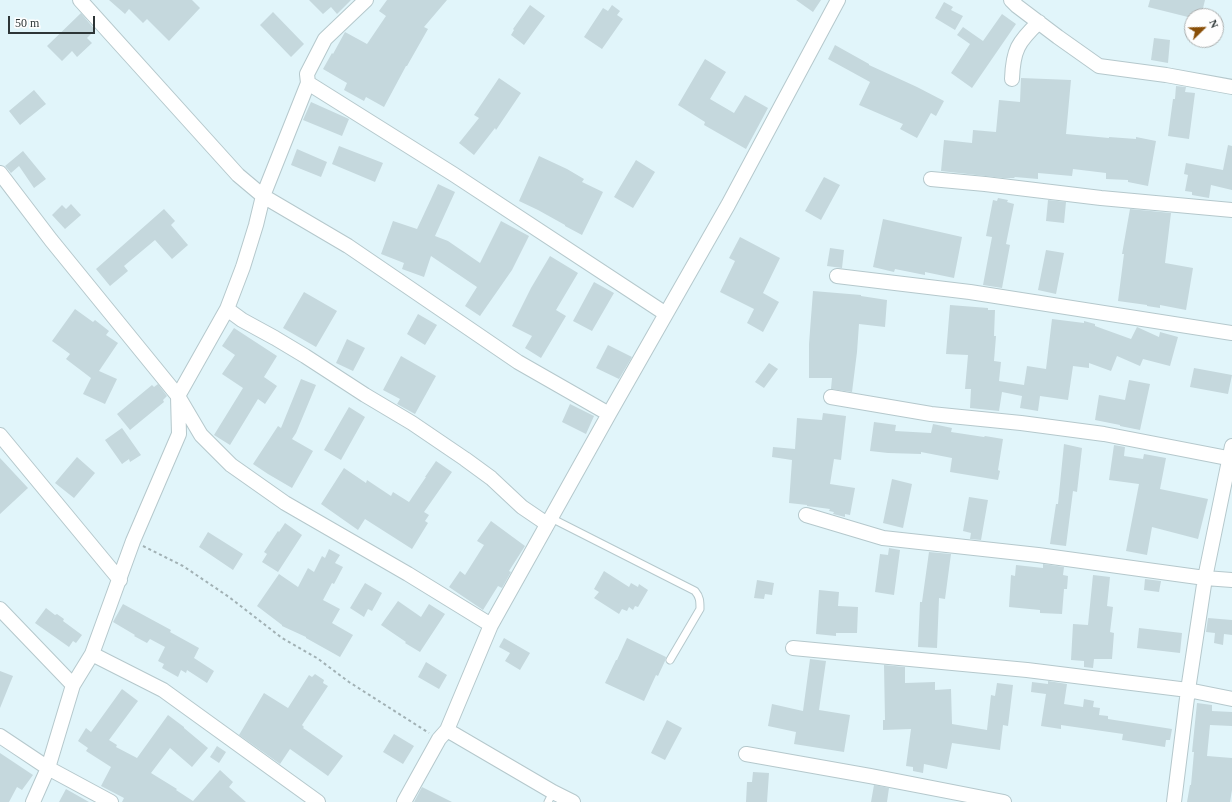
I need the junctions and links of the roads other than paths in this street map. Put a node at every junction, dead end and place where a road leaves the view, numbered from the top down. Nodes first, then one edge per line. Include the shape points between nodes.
1 (80, 0) edge
2 (366, 0) edge
3 (838, 0) edge
4 (1011, 0) edge
5 (1039, 22) junction
6 (1012, 79) dead end
7 (308, 83) junction
8 (1232, 87) edge
9 (0, 173) edge
10 (932, 180) dead end
11 (263, 196) junction
12 (1232, 210) edge
13 (837, 276) dead end
14 (227, 309) junction
15 (666, 314) junction
16 (1232, 333) edge
17 (178, 396) junction
18 (831, 397) dead end
19 (609, 414) junction
20 (0, 435) edge
21 (1231, 455) edge
22 (806, 515) dead end
23 (549, 521) junction
24 (1205, 578) junction
25 (120, 580) junction
26 (1232, 580) edge
27 (0, 609) edge
28 (491, 625) junction
29 (793, 648) dead end
30 (92, 654) junction
31 (670, 660) dead end
32 (73, 686) junction
33 (1188, 690) junction
34 (1232, 699) edge
35 (443, 734) junction
36 (0, 736) edge
37 (746, 754) dead end
38 (48, 768) junction
39 (550, 797) edge
40 (33, 802) edge
41 (110, 802) edge
42 (318, 802) edge
43 (404, 802) edge
44 (573, 802) edge
45 (1004, 802) edge
46 (1174, 802) edge

1 - 11 street via 238,176
2 - 7 street via 325,39 307,74
3 - 15 street via 728,205
4 - 5 street
5 - 6 street via 1024,36 1016,51
5 - 8 street via 1099,66
7 - 11 street
7 - 15 street via 453,174
9 - 17 street
10 - 12 street
11 - 14 street via 250,246
11 - 19 street via 348,246 518,362
13 - 16 street via 970,292
14 - 17 street
14 - 23 street via 412,423 491,478 522,507
15 - 19 street
17 - 25 street via 178,434
17 - 28 street via 201,435 231,464 284,503
18 - 21 street via 931,414 1104,434
19 - 23 street
20 - 25 street
21 - 24 street
22 - 24 street via 883,538 1038,555
23 - 28 street
23 - 31 lane via 699,595 700,609
24 - 26 street
24 - 33 street
25 - 30 street
27 - 32 street
28 - 35 street
29 - 33 street via 1027,670
30 - 32 street
30 - 42 street via 163,690
32 - 38 street
33 - 34 street
33 - 46 street
35 - 39 street
35 - 43 street
36 - 38 street
37 - 45 street
38 - 40 street
38 - 41 street
39 - 44 street

